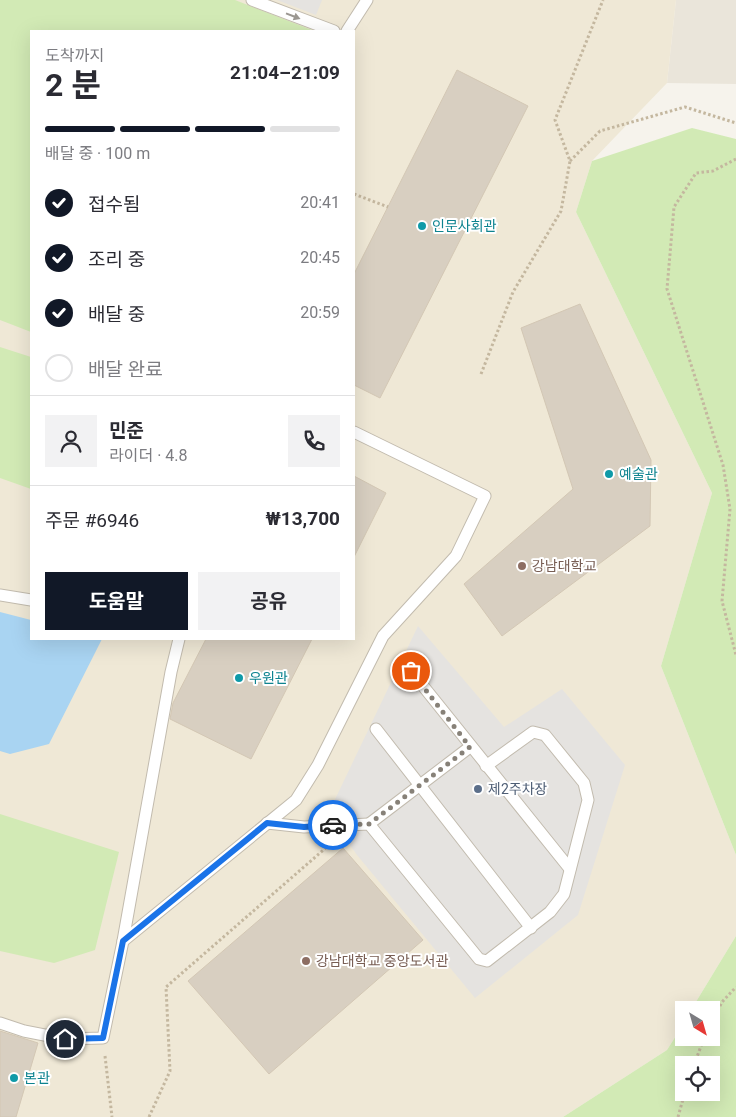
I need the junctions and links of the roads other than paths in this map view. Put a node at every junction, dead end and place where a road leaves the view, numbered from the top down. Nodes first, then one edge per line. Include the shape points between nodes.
1 (252, 0) edge
2 (365, 1) edge
3 (331, 30) edge
4 (349, 30) edge
5 (355, 432) edge
6 (0, 595) edge
7 (30, 600) edge
8 (179, 640) edge
9 (411, 671) dead end
10 (376, 729) dead end
11 (470, 747) junction
12 (486, 766) junction
13 (421, 786) junction
14 (267, 823) junction
15 (369, 824) junction
16 (570, 869) junction
17 (532, 928) junction
18 (123, 941) junction
19 (0, 1023) edge

1 -> 3 lane
2 - 4 lane
5 - 14 lane via 485,496 456,556 383,636 318,765 296,800
6 - 7 lane
8 - 18 lane via 170,672
9 - 11 lane
10 - 13 lane
11 - 12 lane
11 - 13 lane
12 - 16 lane
12 - 16 lane via 533,732 545,735 584,783 588,800
13 - 15 lane
13 - 17 lane
14 - 15 lane via 304,827
14 - 18 lane
15 - 17 lane via 479,960 487,961 494,957
16 - 17 lane via 564,894
18 - 19 lane via 103,1038 65,1039

